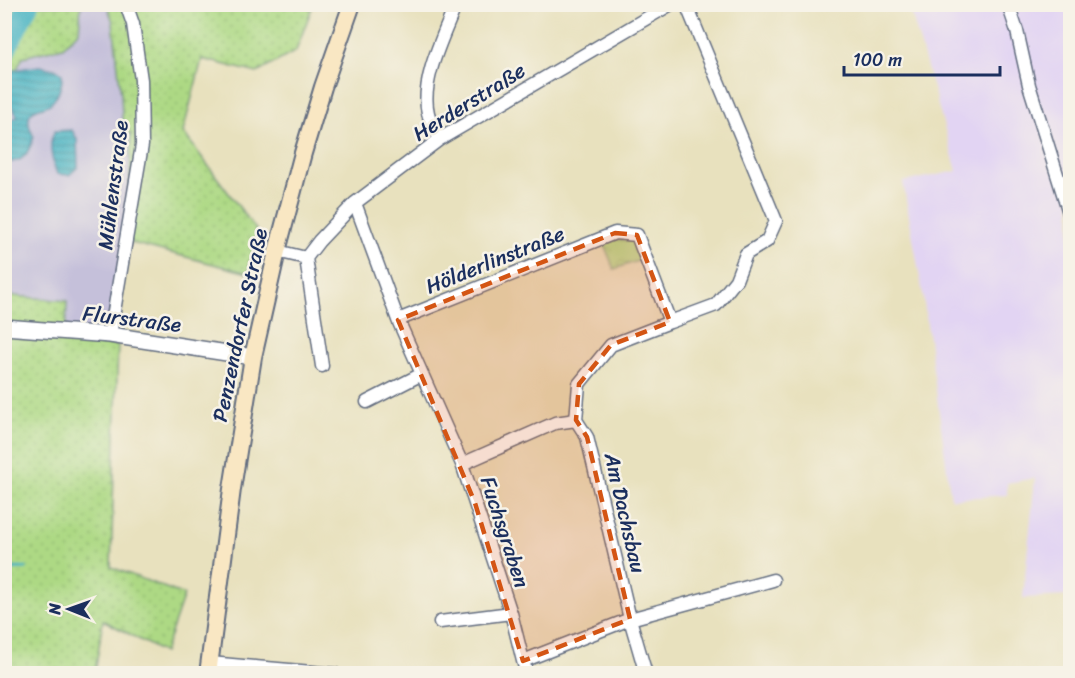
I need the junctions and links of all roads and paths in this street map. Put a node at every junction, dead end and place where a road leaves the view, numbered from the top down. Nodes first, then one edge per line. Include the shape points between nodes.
1 (126, 4) edge
2 (352, 4) edge
3 (456, 4) edge
4 (671, 4) edge
5 (686, 4) edge
6 (1008, 4) edge
7 (440, 139) junction
8 (355, 203) junction
9 (1071, 216) edge
10 (277, 251) junction
11 (306, 258) junction
12 (398, 320) junction
13 (670, 322) junction
14 (4, 327) edge
15 (110, 335) junction
16 (253, 357) junction
17 (322, 366) dead end
18 (422, 374) junction
19 (367, 402) dead end
20 (576, 420) junction
21 (462, 464) junction
22 (773, 580) dead end
23 (511, 613) junction
24 (630, 619) junction
25 (440, 622) dead end
26 (524, 661) junction
27 (209, 668) edge
28 (335, 674) edge
29 (527, 674) edge
30 (646, 674) edge

1 - 15 street, Mühlenstraße via 141,80 142,145
2 - 10 main road, Penzendorfer Straße via 323,87
3 - 7 street via 430,72 426,96 428,115
4 - 7 street, Herderstraße
5 - 13 street via 776,221 767,241 746,254 736,279 716,305
6 - 9 street
7 - 8 street, Herderstraße
8 - 11 street, Herderstraße
8 - 12 street
10 - 11 street
10 - 16 main road, Penzendorfer Straße
11 - 17 street
12 - 13 street, Hölderlinstraße via 615,233 637,235
12 - 18 street, Fuchsgraben
13 - 20 street via 611,345 579,384
14 - 15 street, Flurstraße
15 - 16 street, Flurstraße
16 - 27 main road, Penzendorfer Straße
18 - 19 street
18 - 21 street, Fuchsgraben
20 - 21 street, Fuchsgraben via 555,423
20 - 24 street, Am Dachsbau via 587,437
21 - 23 street, Fuchsgraben
22 - 24 street
23 - 25 street, Fuchsgraben
23 - 26 street, Fuchsgraben
24 - 26 street
24 - 30 street, Am Dachsbau
26 - 29 street, Fuchsgraben
27 - 28 street, Penzendorfer Straße

